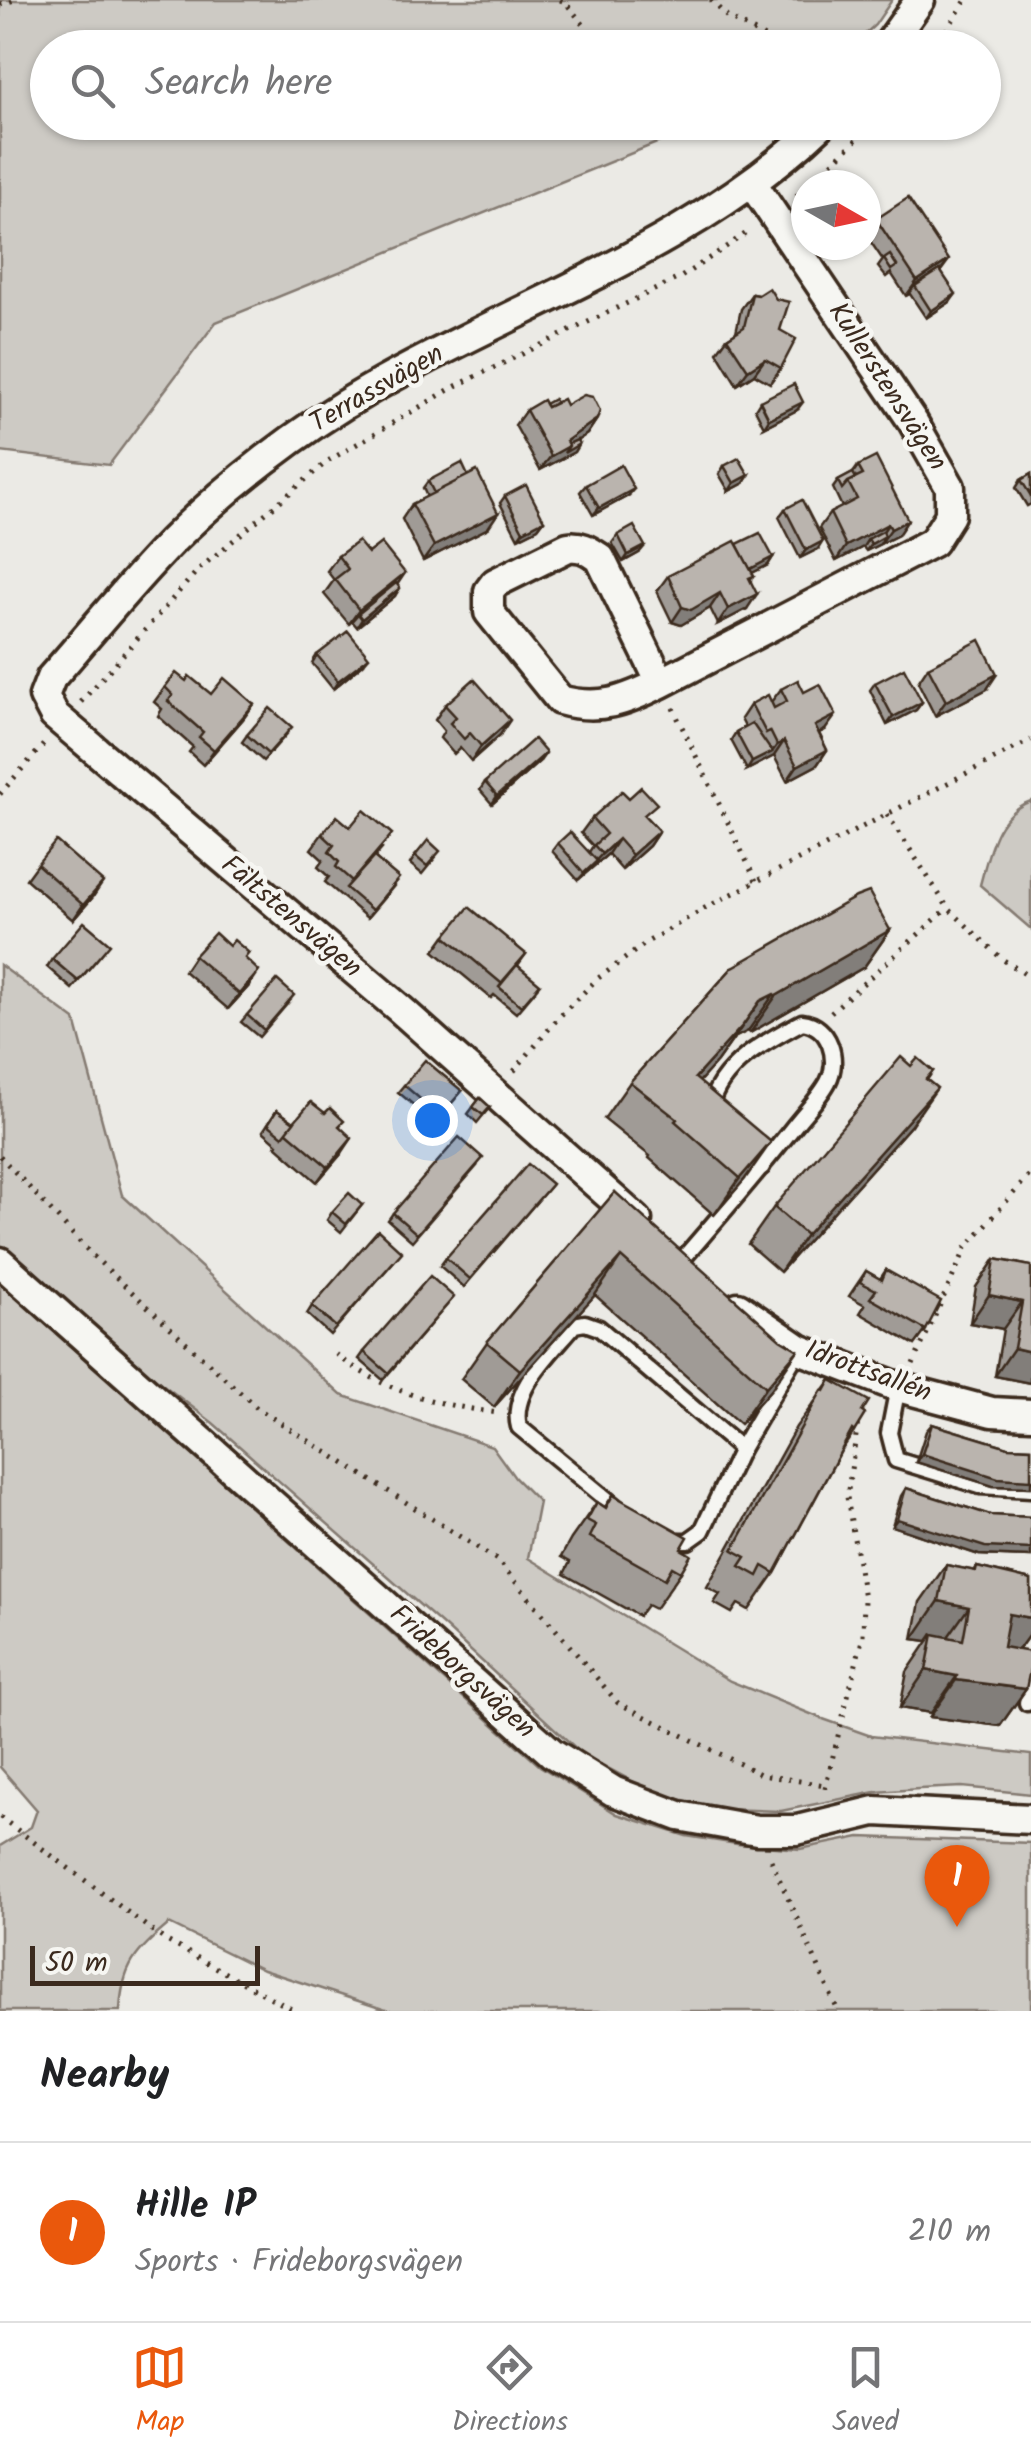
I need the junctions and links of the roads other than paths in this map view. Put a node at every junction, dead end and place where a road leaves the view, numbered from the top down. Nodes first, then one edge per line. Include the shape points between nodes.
1 (920, 0) edge
2 (899, 30) edge
3 (803, 140) edge
4 (752, 183) junction
5 (661, 683) junction
6 (86, 742) joint
7 (496, 1092) joint
8 (711, 1121) edge
9 (732, 1142) edge
10 (762, 1167) junction
11 (682, 1260) junction
12 (0, 1262) edge
13 (800, 1350) junction
14 (902, 1388) junction
15 (1031, 1414) edge
16 (742, 1449) junction
17 (1031, 1489) edge
18 (638, 1525) edge
19 (653, 1537) edge
20 (1031, 1681) edge
21 (1027, 1703) edge
22 (1031, 1819) edge

1 - 2 street
3 - 4 street, Terrassvägen
4 - 5 street, Kullerstensvägen via 912,422 950,487 950,515 932,542
4 - 6 street, Terrassvägen via 648,250 366,391 298,436 171,542 51,678 44,696 48,706
5 - 5 street, Kullerstensvägen via 598,707 560,700 488,612 489,591 578,545 600,558
6 - 7 street, Fältstensvägen
7 - 11 street, Idrottsallén
8 - 10 lane via 718,1086 742,1060 802,1022 815,1026 833,1047 829,1081
9 - 10 lane
10 - 11 lane
11 - 13 street, Idrottsallén
12 - 22 street, Frideborgsvägen via 552,1753 614,1791 679,1816 757,1830 797,1830 875,1811
13 - 14 street, Idrottsallén
13 - 16 lane
14 - 15 street, Idrottsallén via 992,1412
14 - 17 lane via 889,1434 896,1460 980,1486
16 - 18 lane via 600,1328 574,1325 532,1378 516,1414 519,1426
16 - 19 lane via 702,1532 674,1543
20 - 21 lane

